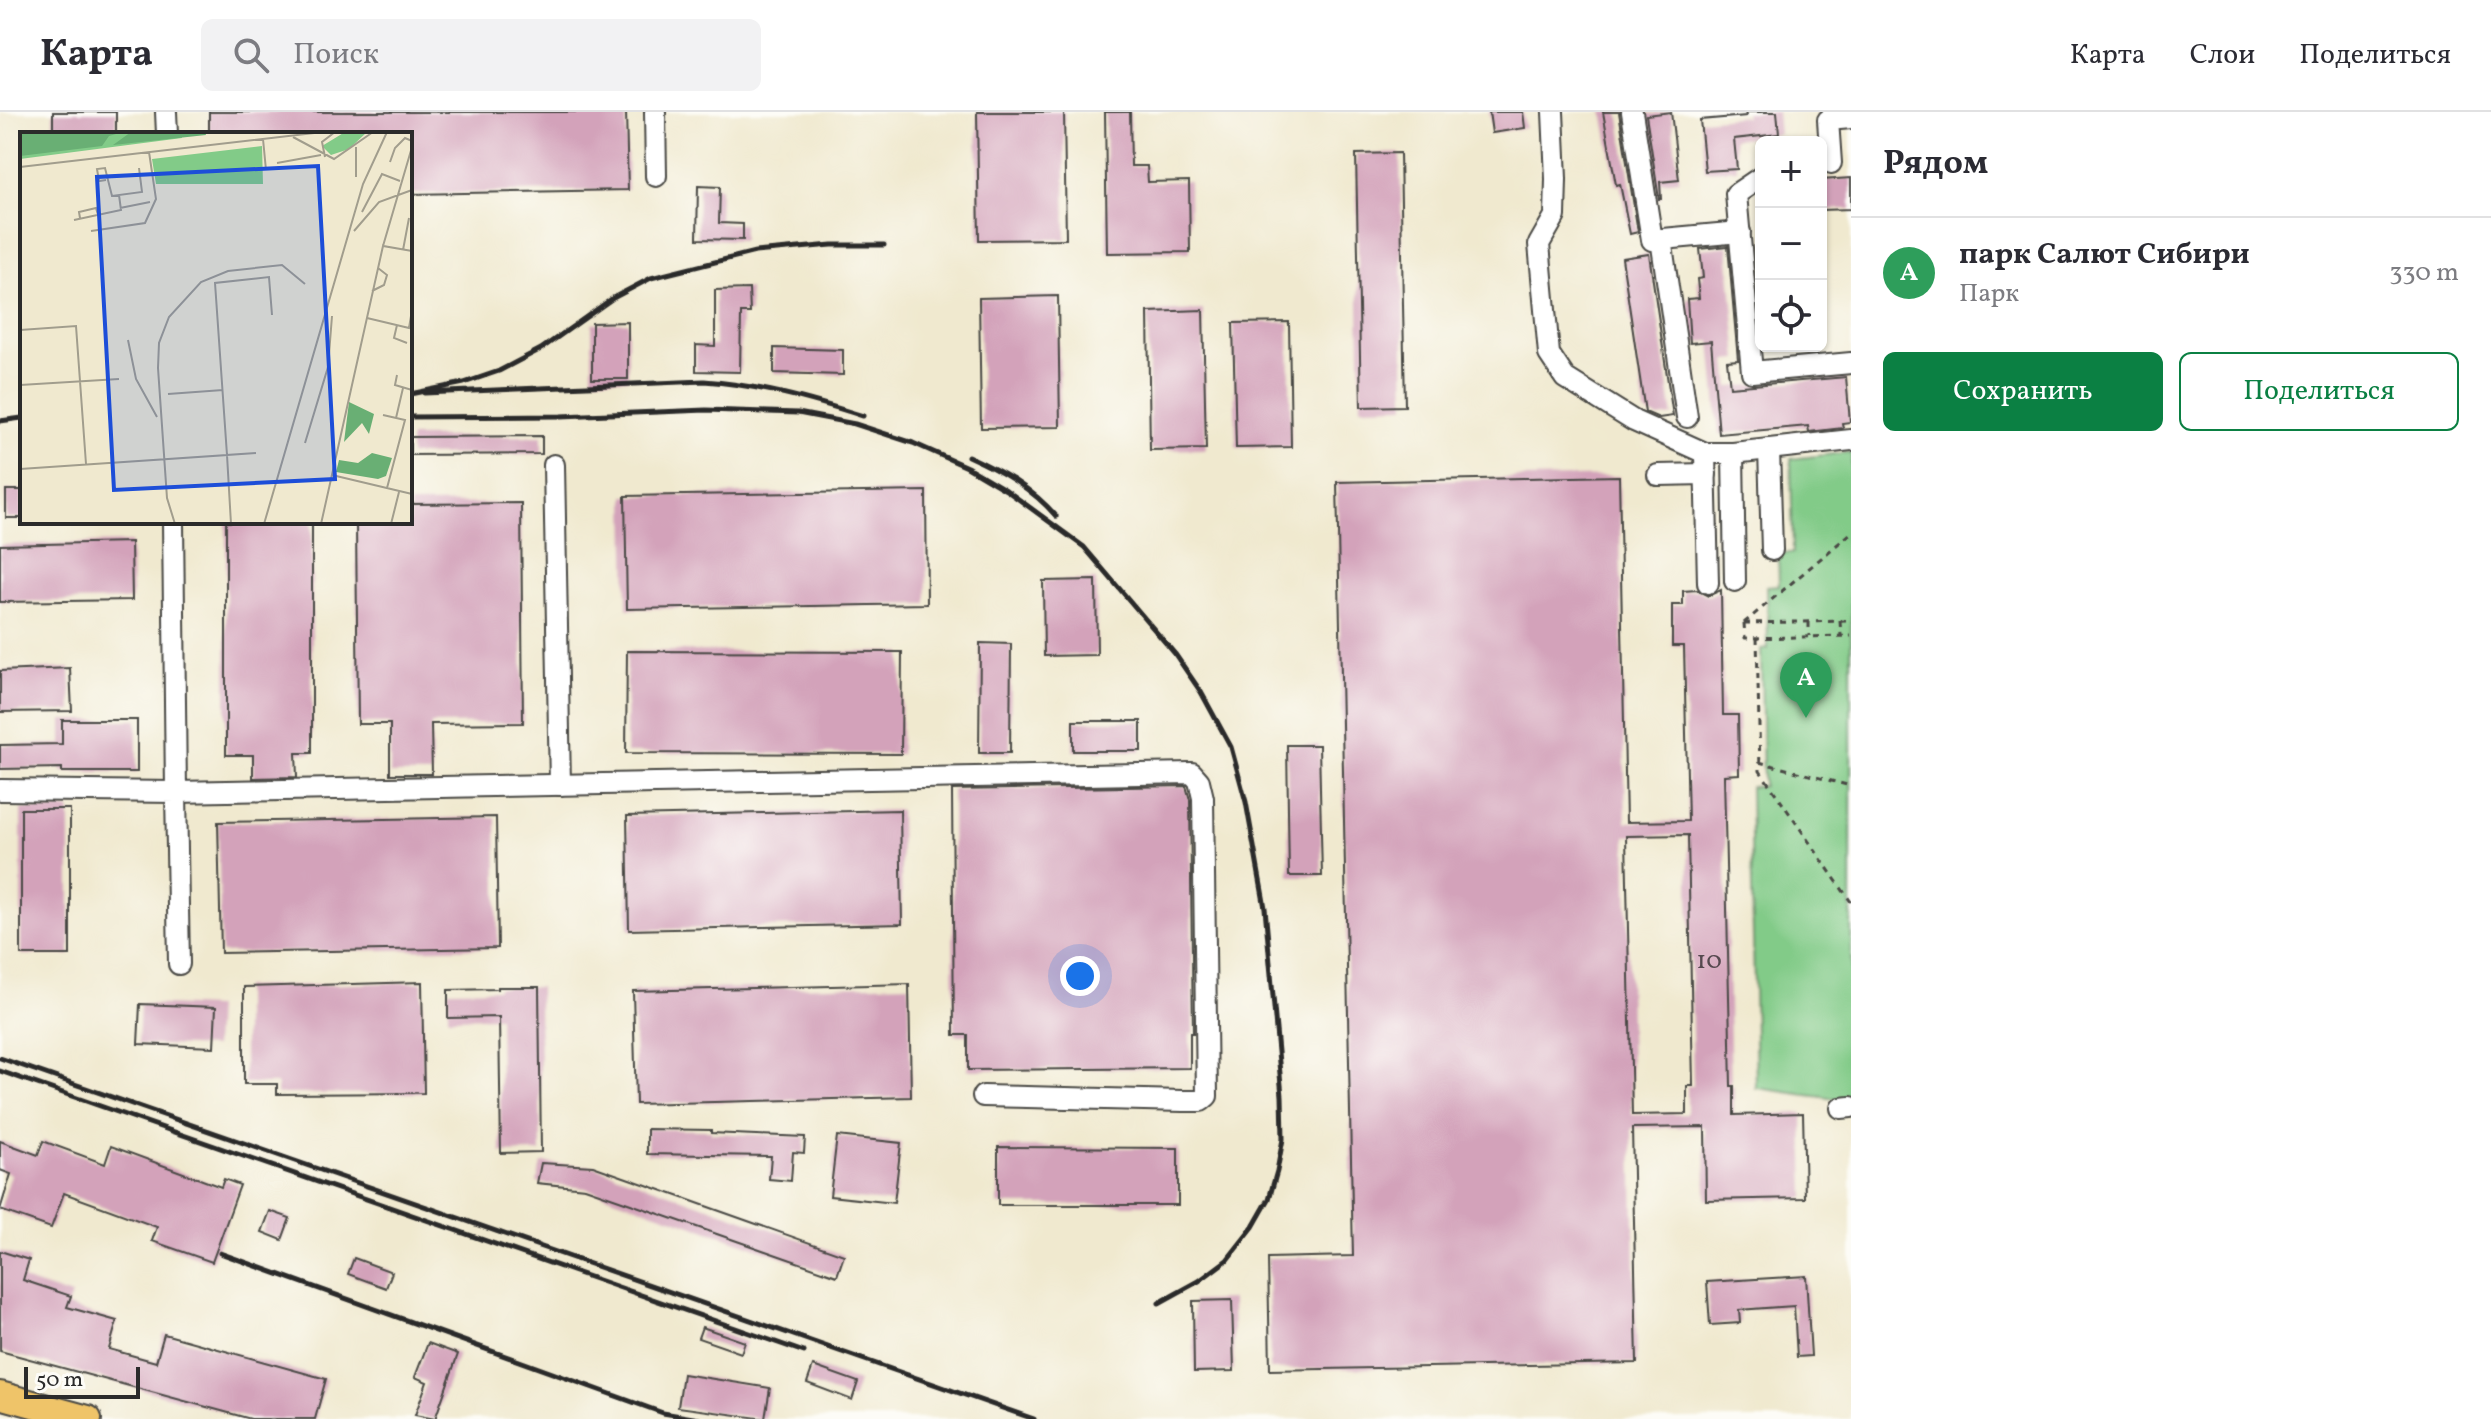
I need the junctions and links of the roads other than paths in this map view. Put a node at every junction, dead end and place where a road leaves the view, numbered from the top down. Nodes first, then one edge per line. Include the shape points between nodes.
1 (166, 112) edge
2 (655, 112) edge
3 (1553, 112) edge
4 (1632, 112) edge
5 (1851, 118) edge
6 (167, 132) edge
7 (1834, 163) edge
8 (656, 176) dead end
9 (1755, 181) edge
10 (1740, 232) junction
11 (1661, 239) junction
12 (1851, 363) edge
13 (1687, 417) dead end
14 (1851, 440) edge
15 (1769, 449) junction
16 (1705, 453) junction
17 (1733, 453) junction
18 (554, 465) dead end
19 (1706, 474) junction
20 (1658, 475) dead end
21 (173, 524) edge
22 (1772, 550) dead end
23 (1735, 581) dead end
24 (1708, 583) dead end
25 (560, 785) junction
26 (0, 790) edge
27 (176, 792) junction
28 (179, 964) dead end
29 (983, 1096) dead end
30 (13, 1405) edge
31 (88, 1419) edge

1 - 6 lane
2 - 8 lane
3 - 16 lane via 1555,216 1539,244 1549,354 1565,378 1634,421
4 - 11 lane via 1652,240
5 - 7 lane via 1828,120
9 - 10 lane via 1736,194
10 - 11 lane
10 - 12 lane via 1752,372
11 - 13 lane
14 - 15 lane
15 - 17 lane
15 - 22 lane
16 - 17 lane
16 - 19 lane
17 - 23 lane
18 - 25 lane
19 - 20 lane
19 - 24 lane
21 - 27 lane
25 - 27 lane
25 - 29 lane via 1192,773 1203,798 1207,1096 1183,1101
26 - 27 lane
27 - 28 lane
30 - 31 main road

